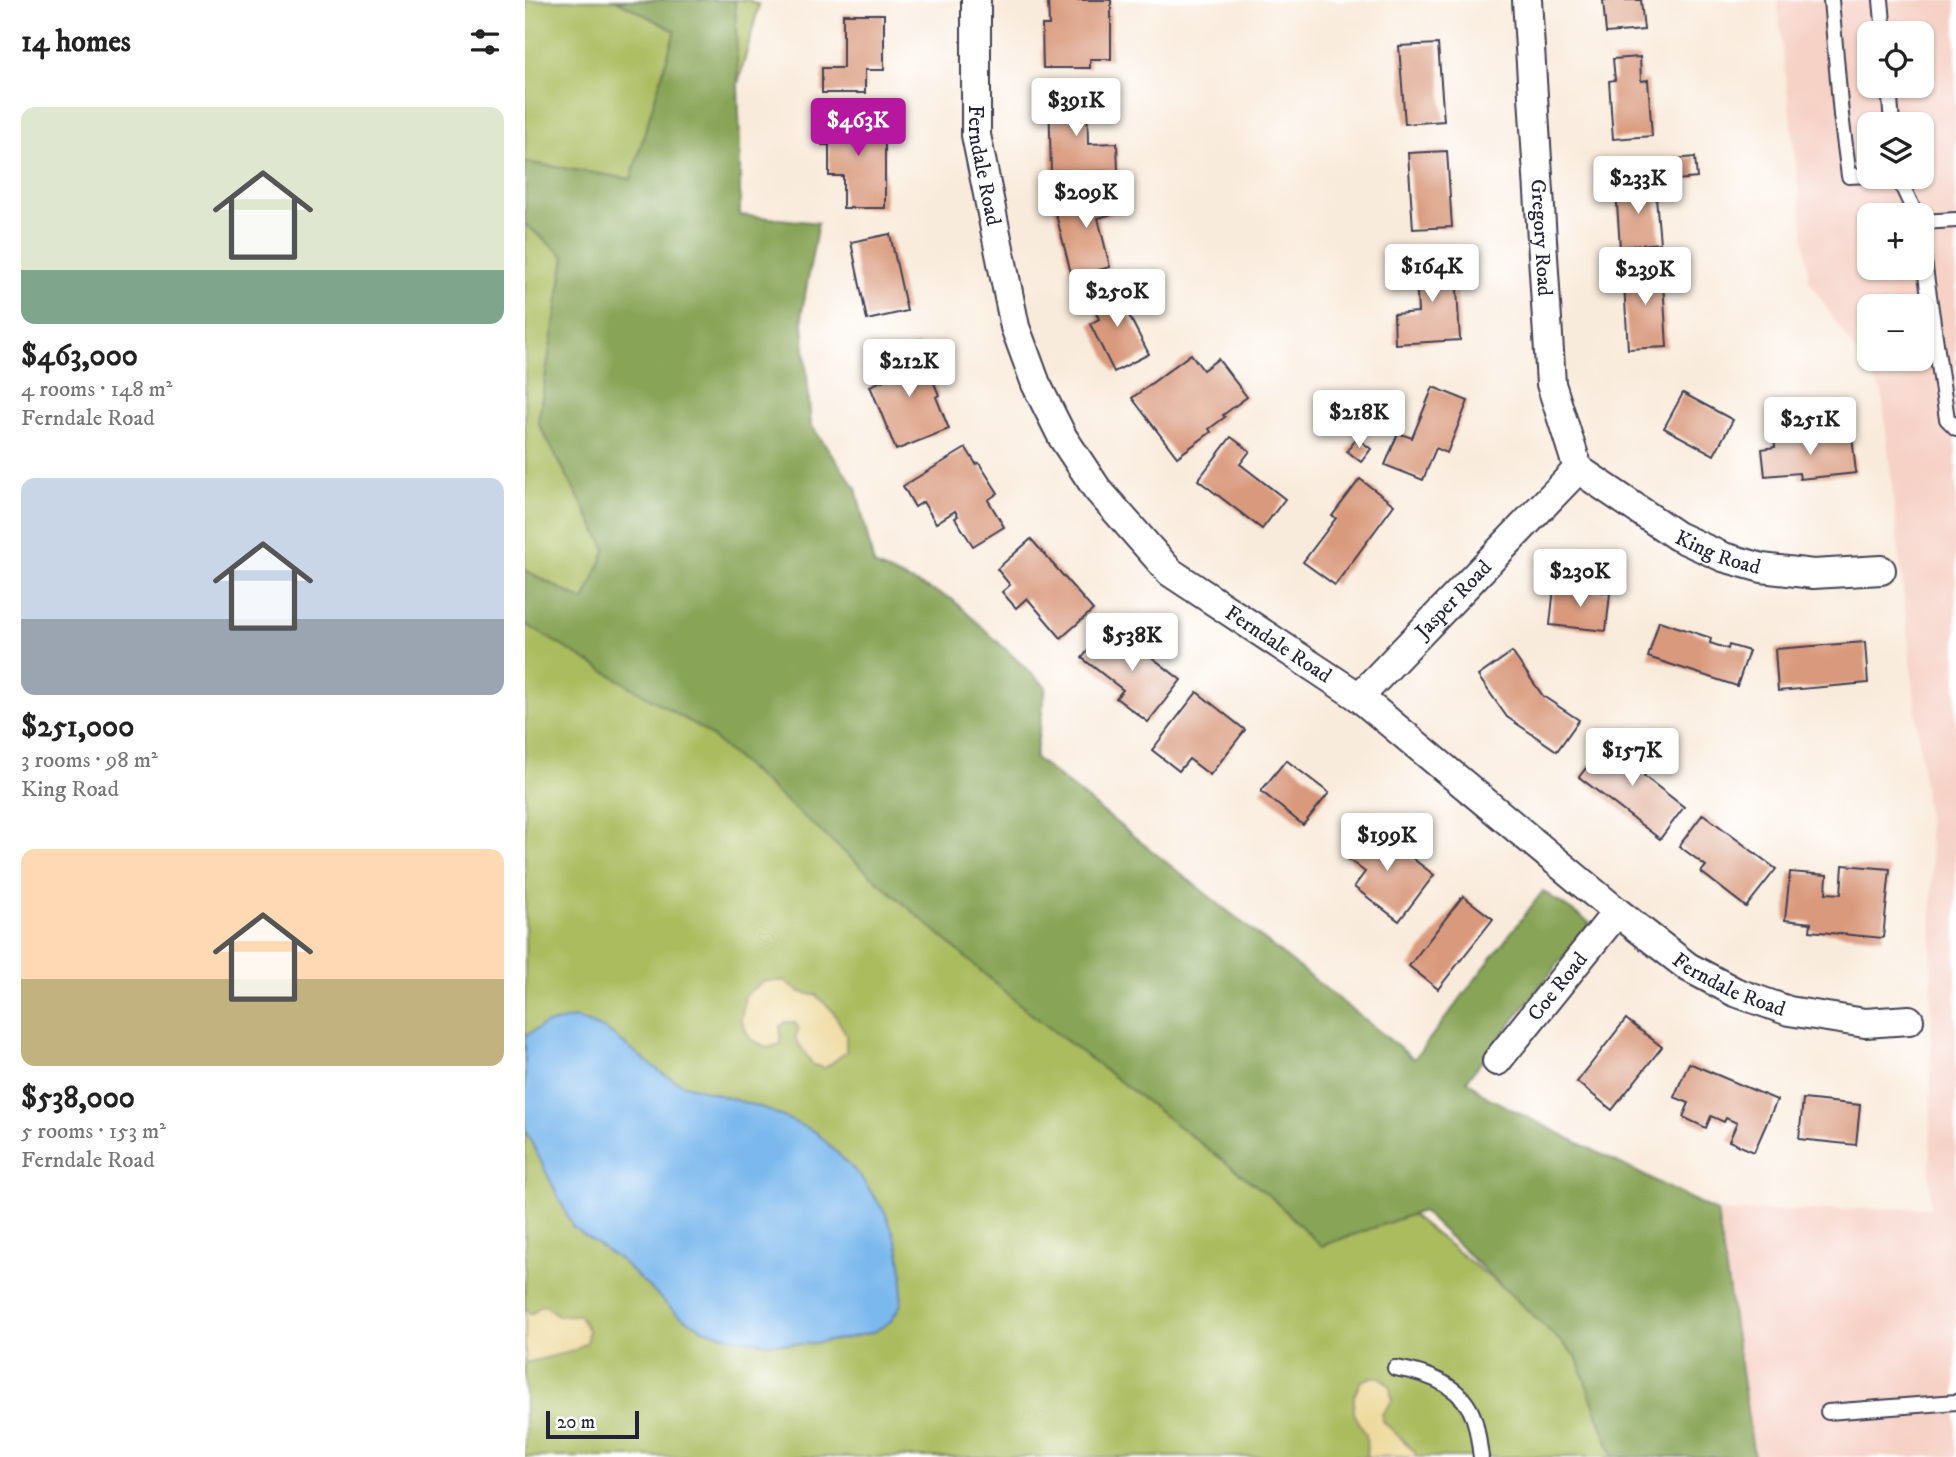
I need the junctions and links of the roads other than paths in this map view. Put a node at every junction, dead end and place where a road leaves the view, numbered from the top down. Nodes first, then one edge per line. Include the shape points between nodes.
1 (976, 0) edge
2 (1527, 0) edge
3 (1831, 0) edge
4 (1881, 0) edge
5 (1883, 21) edge
6 (1857, 176) edge
7 (1956, 220) edge
8 (1934, 221) edge
9 (1927, 280) edge
10 (1956, 428) edge
11 (1578, 469) junction
12 (1881, 570) dead end
13 (1359, 697) junction
14 (1617, 912) junction
15 (1909, 1020) dead end
16 (1497, 1061) dead end
17 (1395, 1368) dead end
18 (1956, 1402) edge
19 (1828, 1412) dead end
20 (1481, 1457) edge

1 - 13 street, Ferndale Road via 976,135 1004,276 1015,327 1063,438 1097,489 1170,572
2 - 11 street, Gregory Road via 1551,384
3 - 6 lane via 1849,176
4 - 5 lane
7 - 8 lane
9 - 10 lane via 1947,419
11 - 12 street, King Road via 1677,536 1723,557 1762,568 1813,574
11 - 13 street, Jasper Road
13 - 14 street, Ferndale Road
14 - 15 street, Ferndale Road via 1688,967 1735,992 1789,1011 1865,1023
14 - 16 street, Coe Road
17 - 20 lane via 1431,1377 1465,1401
18 - 19 lane

